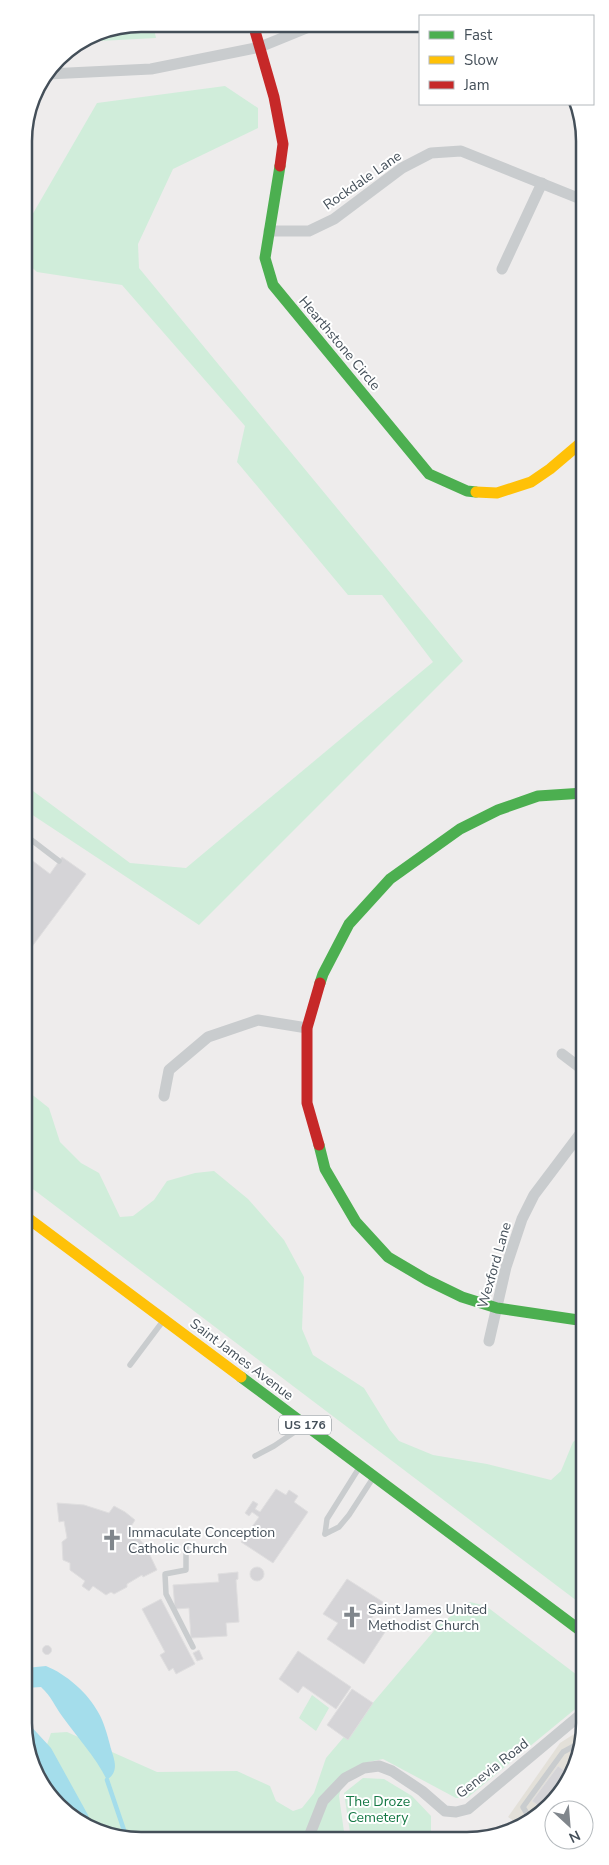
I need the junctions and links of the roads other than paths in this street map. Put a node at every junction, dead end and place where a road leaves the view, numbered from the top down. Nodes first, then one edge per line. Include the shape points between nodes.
1 (255, 32) edge
2 (297, 32) edge
3 (260, 47) junction
4 (56, 74) edge
5 (542, 183) junction
6 (576, 197) edge
7 (269, 231) junction
8 (502, 269) dead end
9 (576, 447) edge
10 (576, 792) edge
11 (33, 841) edge
12 (59, 861) dead end
13 (307, 1028) junction
14 (562, 1054) dead end
15 (576, 1065) edge
16 (164, 1096) dead end
17 (576, 1137) edge
18 (32, 1221) edge
19 (496, 1308) junction
20 (164, 1320) junction
21 (576, 1320) edge
22 (489, 1341) dead end
23 (130, 1365) dead end
24 (305, 1425) junction
25 (255, 1456) dead end
26 (360, 1466) junction
27 (374, 1477) junction
28 (186, 1547) dead end
29 (576, 1627) edge
30 (193, 1647) dead end
31 (576, 1719) edge
32 (574, 1748) edge
33 (527, 1814) edge
34 (311, 1832) edge

1 - 3 street, Hearthstone Circle
2 - 3 street
3 - 4 street via 151,69
3 - 7 street, Hearthstone Circle via 283,144
5 - 6 street, Rockdale Lane
5 - 7 street, Rockdale Lane via 461,151 431,153 402,168 334,219 309,231
5 - 8 street
7 - 9 street, Hearthstone Circle via 265,258 273,285 429,474 467,491 497,493 531,482
10 - 13 street via 538,796 498,810 460,829 390,879 350,924 323,974
11 - 12 lane
13 - 16 street via 258,1020 208,1037 169,1070
13 - 19 street via 307,1103 325,1169 356,1222 388,1257 426,1280
14 - 15 street
17 - 19 street, Wexford Lane via 534,1195 522,1219
18 - 20 street, Saint James Avenue / US 176
19 - 21 street
19 - 22 street, Wexford Lane
20 - 23 lane
20 - 24 street, Saint James Avenue / US 176
24 - 25 lane
24 - 26 street, Saint James Avenue / US 176
26 - 27 street, Saint James Avenue / US 176
26 - 27 lane via 336,1501 327,1519 325,1534 344,1521
27 - 29 street, Saint James Avenue / US 176
28 - 30 lane via 186,1570 165,1574 166,1594
31 - 34 street, Genevia Road via 468,1809 445,1811 392,1771 379,1766 364,1768 345,1778 323,1801
32 - 33 lane via 563,1752 523,1807

